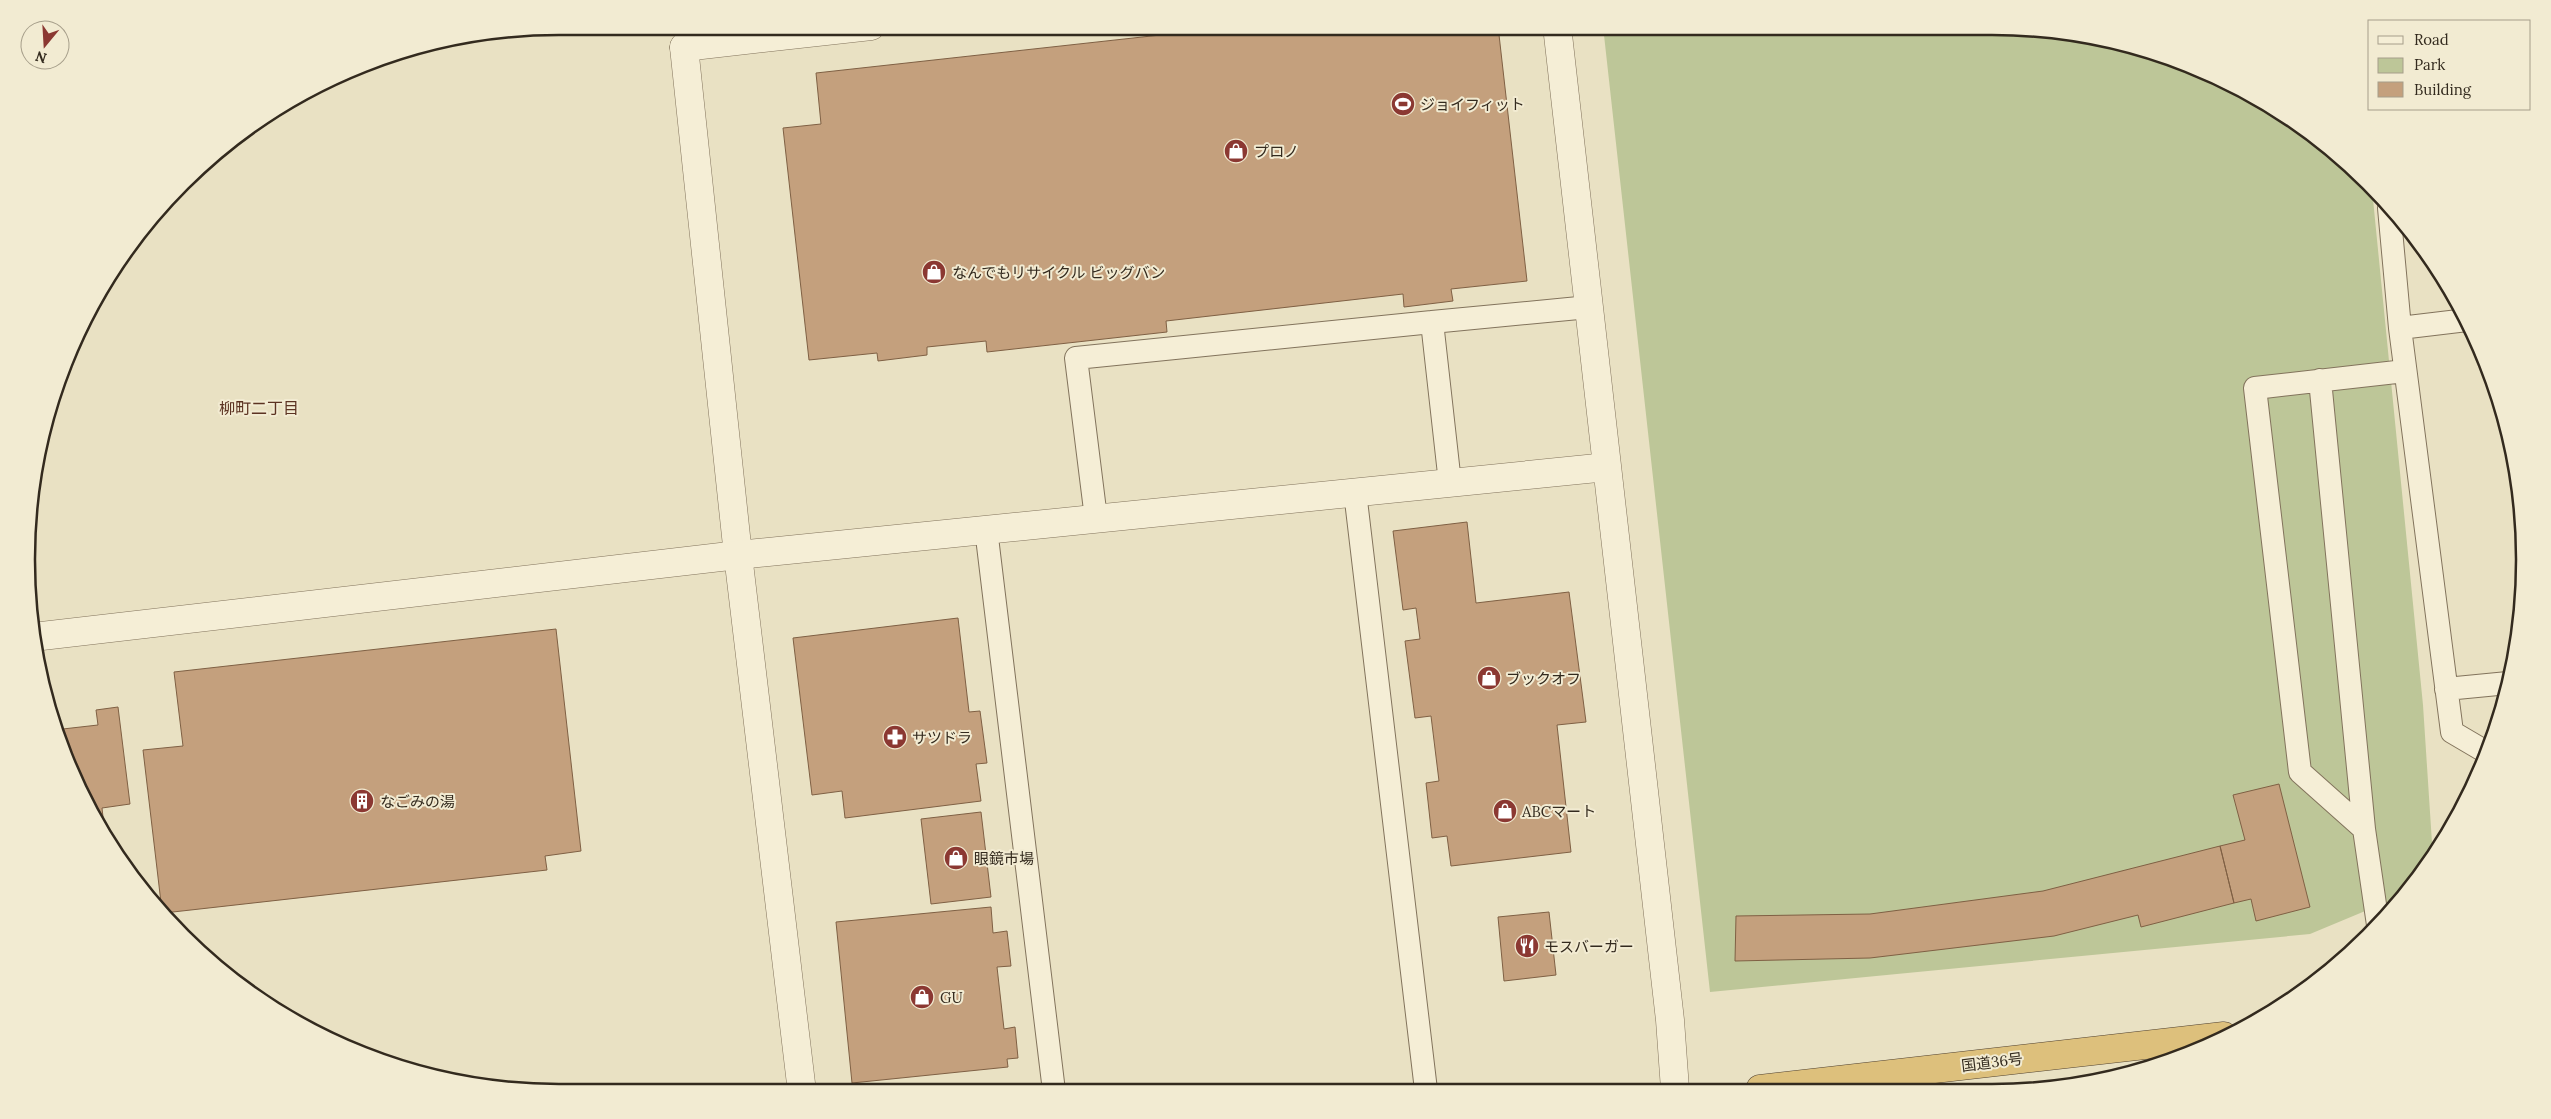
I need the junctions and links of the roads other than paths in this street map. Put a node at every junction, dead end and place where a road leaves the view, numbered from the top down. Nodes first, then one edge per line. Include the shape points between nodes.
1 (757, 35) edge
2 (1558, 35) edge
3 (2390, 219) edge
4 (1589, 307) junction
5 (2458, 321) edge
6 (1432, 322) junction
7 (2400, 328) junction
8 (2405, 371) junction
9 (2320, 380) junction
10 (1607, 467) junction
11 (1450, 483) junction
12 (1355, 492) junction
13 (1096, 518) junction
14 (986, 529) junction
15 (738, 555) junction
16 (40, 636) edge
17 (2501, 684) edge
18 (2446, 689) junction
19 (2480, 749) edge
20 (2364, 829) junction
21 (2377, 915) edge
22 (2205, 1038) edge
23 (801, 1084) edge
24 (1053, 1084) edge
25 (1425, 1084) edge
26 (1675, 1084) edge
27 (1804, 1084) edge

1 - 15 street via 684,47
2 - 4 street
3 - 7 lane
4 - 6 lane
4 - 10 street
5 - 7 lane
6 - 11 lane
6 - 13 lane via 1076,358
7 - 8 lane
8 - 9 lane
8 - 18 lane
9 - 20 lane
9 - 20 lane via 2255,388 2300,772
10 - 11 street
10 - 26 street
11 - 12 street
12 - 13 street
12 - 25 lane
13 - 14 street
14 - 15 street
14 - 24 lane
15 - 16 street
15 - 23 street
17 - 18 lane
18 - 19 lane via 2452,732
20 - 21 lane
22 - 27 highway, 国道36号

